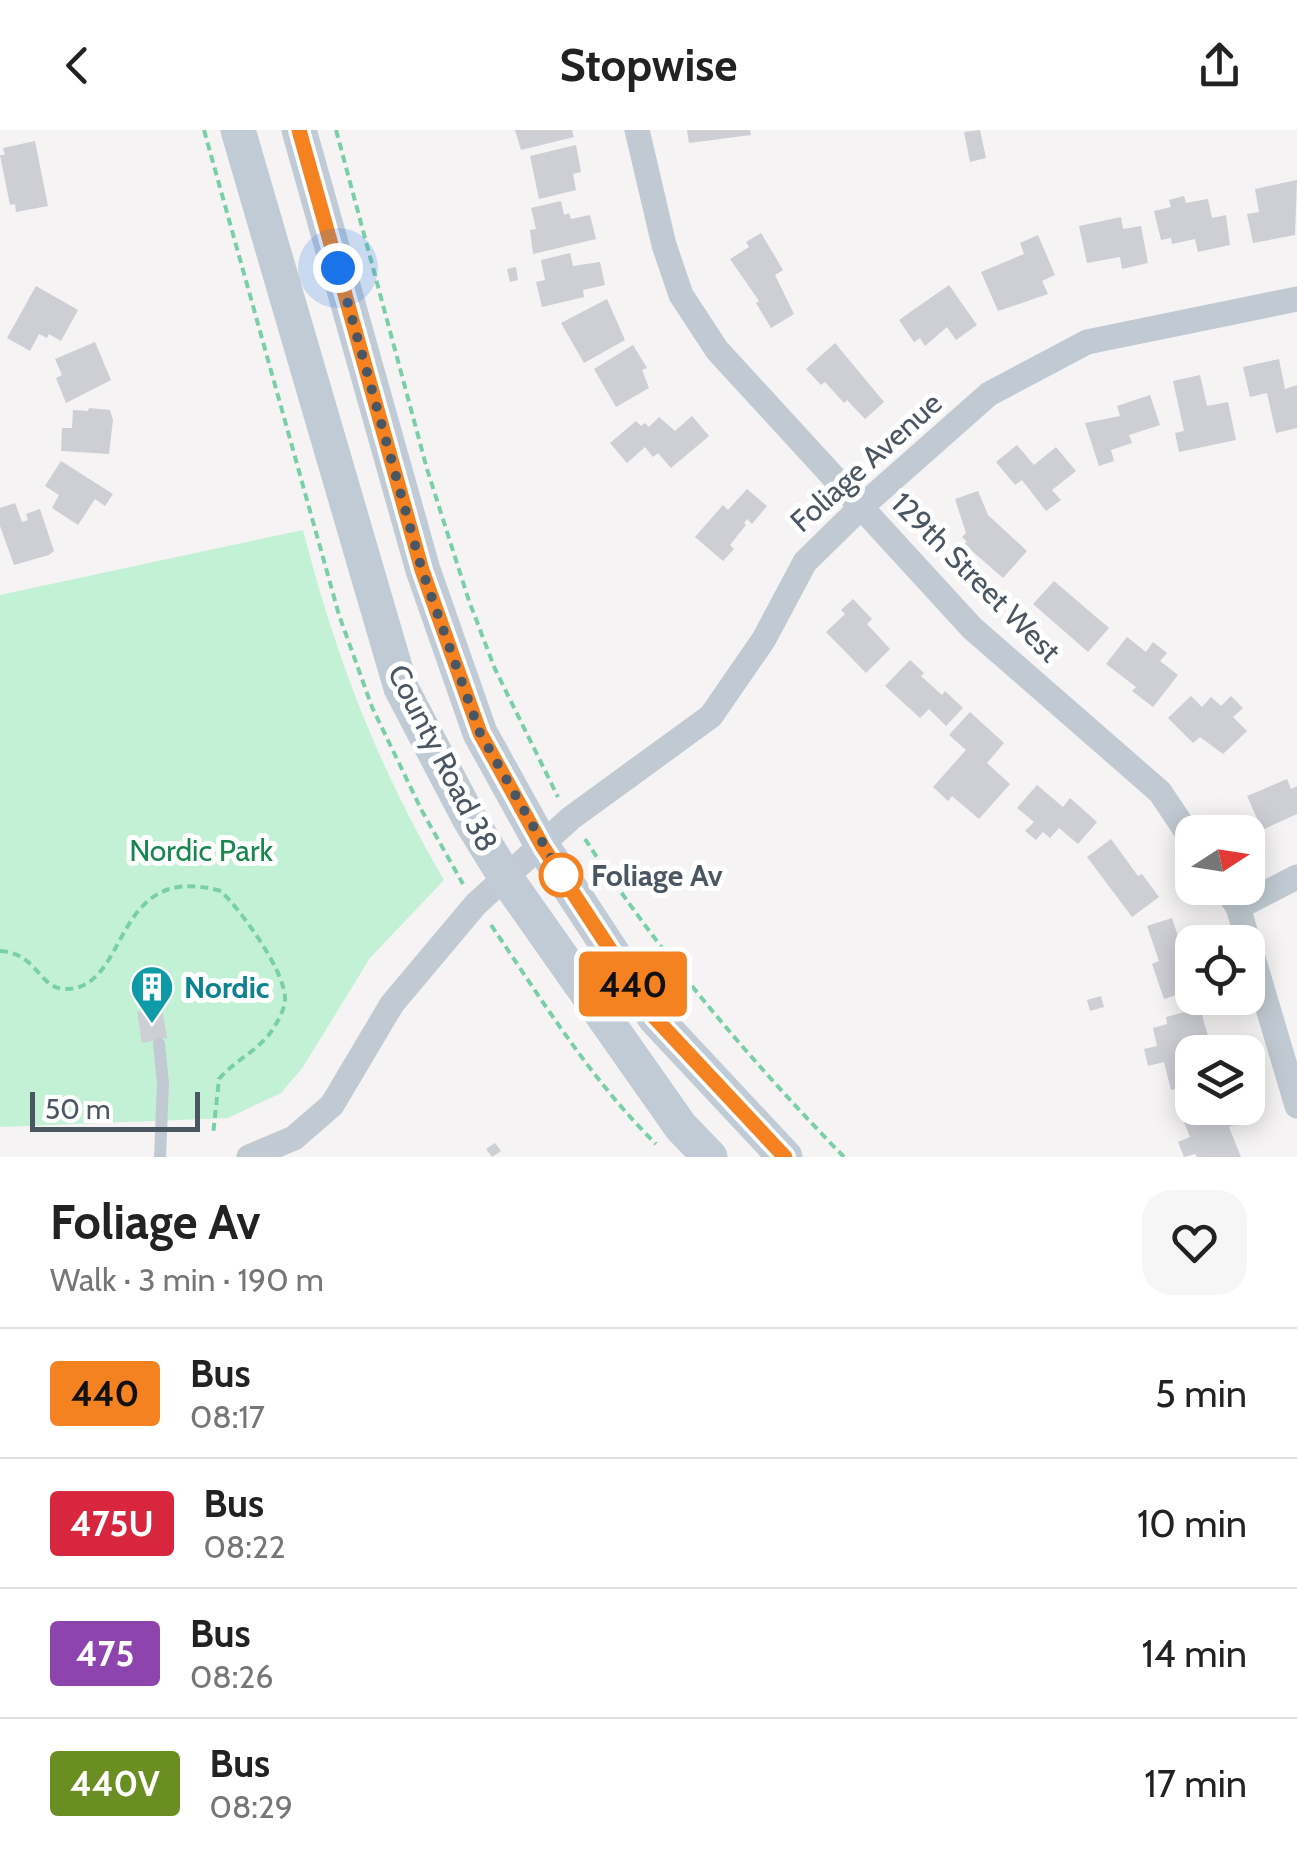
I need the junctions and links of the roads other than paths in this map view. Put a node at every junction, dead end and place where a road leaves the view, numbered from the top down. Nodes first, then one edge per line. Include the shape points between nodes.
1 (238, 130) edge
2 (298, 130) edge
3 (637, 130) edge
4 (1297, 299) edge
5 (860, 508) junction
6 (1175, 815) edge
7 (543, 847) junction
8 (1297, 877) edge
9 (506, 878) junction
10 (1265, 887) edge
11 (1234, 905) edge
12 (159, 1044) dead end
13 (1297, 1106) edge
14 (160, 1157) edge
15 (249, 1157) edge
16 (710, 1157) edge
17 (785, 1157) edge

1 - 9 main road, County Road 38 via 401,688
2 - 7 main road via 422,570 480,733
3 - 5 street, 129th Street West via 681,294 717,350
4 - 5 street, Foliage Avenue via 1087,342 989,394
5 - 6 street, 129th Street West via 972,628 1160,792
5 - 7 street, Foliage Avenue via 804,562 764,639 712,716 571,818
7 - 9 street, Foliage Avenue
7 - 17 main road via 655,1018
8 - 10 street
9 - 15 street, Foliage Avenue via 392,1004 332,1105 294,1138
9 - 16 main road, County Road 38 via 681,1127
11 - 13 street
12 - 14 lane

